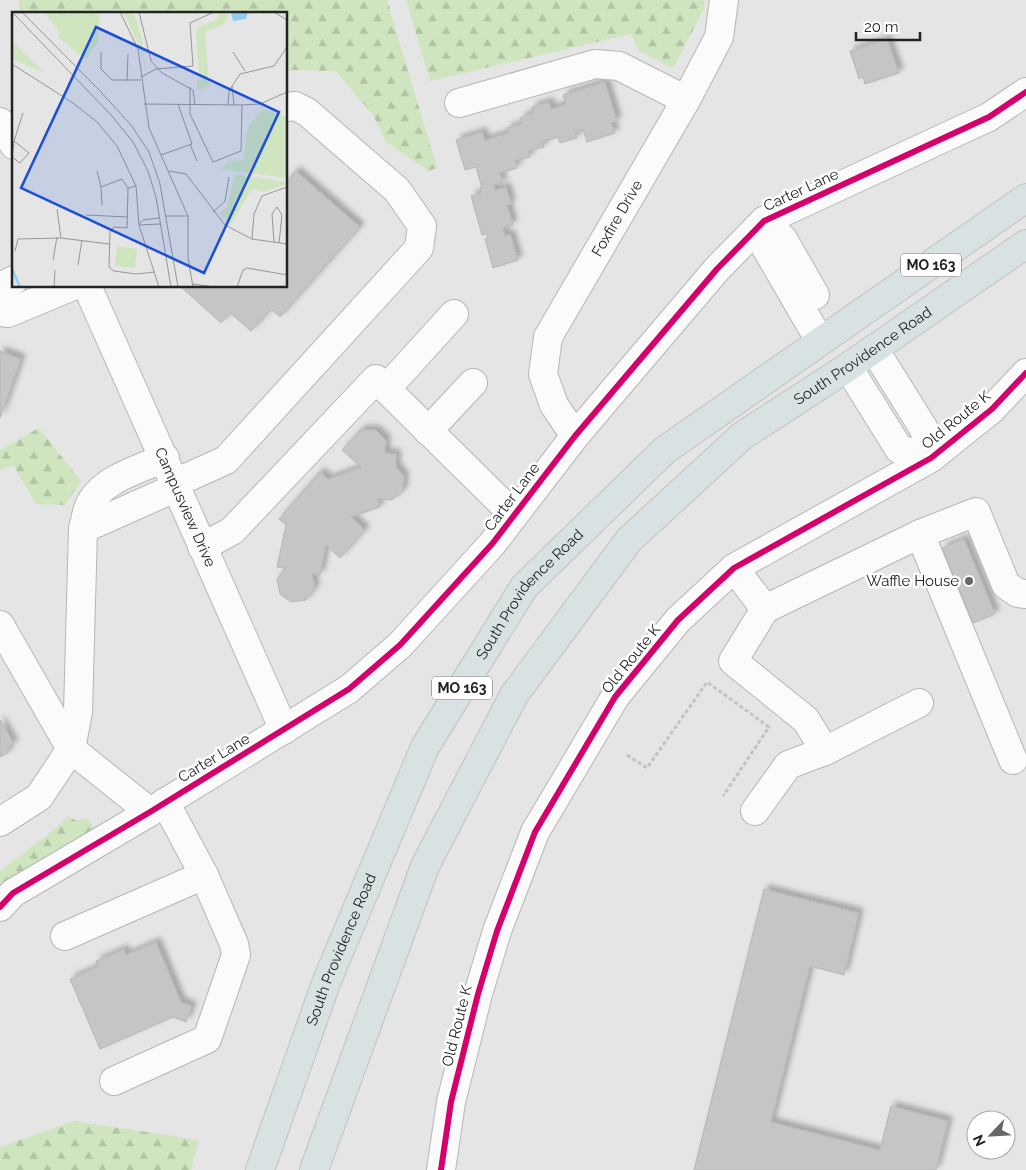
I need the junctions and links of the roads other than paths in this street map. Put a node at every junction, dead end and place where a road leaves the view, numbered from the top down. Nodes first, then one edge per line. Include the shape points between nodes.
1 (724, 0) edge
2 (1026, 92) edge
3 (686, 100) junction
4 (459, 103) dead end
5 (288, 107) edge
6 (0, 122) edge
7 (12, 142) edge
8 (1026, 198) edge
9 (764, 220) junction
10 (1026, 244) edge
11 (946, 255) junction
12 (12, 281) edge
13 (0, 287) edge
14 (68, 288) edge
15 (88, 288) edge
16 (0, 312) edge
17 (454, 314) dead end
18 (828, 336) junction
19 (874, 349) junction
20 (848, 368) junction
21 (1026, 373) edge
22 (472, 383) dead end
23 (386, 389) junction
24 (428, 431) junction
25 (575, 436) junction
26 (742, 436) junction
27 (165, 458) junction
28 (931, 458) junction
29 (176, 485) junction
30 (514, 515) junction
31 (83, 529) junction
32 (920, 534) junction
33 (202, 547) junction
34 (734, 568) junction
35 (1026, 594) edge
36 (765, 609) junction
37 (0, 626) edge
38 (920, 703) dead end
39 (284, 730) junction
40 (71, 749) junction
41 (826, 751) junction
42 (1014, 760) dead end
43 (158, 807) junction
44 (755, 811) dead end
45 (0, 822) edge
46 (204, 875) junction
47 (0, 906) edge
48 (65, 936) dead end
49 (114, 1081) dead end
50 (260, 1170) edge
51 (314, 1170) edge
52 (441, 1170) edge

1 - 3 street, Foxfire Drive via 719,37
2 - 9 street, Carter Lane via 988,118
3 - 4 street via 619,66 595,64
3 - 25 street, Foxfire Drive via 548,337 543,374 554,404
5 - 29 street via 295,106 307,112 397,190 422,226 419,248 226,460
6 - 7 street
8 - 11 main road, South Providence Road / MO 163
9 - 18 street via 784,239
9 - 25 street, Carter Lane via 717,269
10 - 19 main road, South Providence Road / MO 163
11 - 18 main road, South Providence Road / MO 163
11 - 20 main road via 943,269 859,331
12 - 13 street
14 - 16 street via 8,313
15 - 27 street, Campusview Drive
17 - 23 street
18 - 26 main road via 835,342 820,365 748,419
18 - 50 main road, South Providence Road / MO 163 via 665,450 524,587 426,747 326,983
19 - 20 main road, South Providence Road / MO 163
19 - 28 street via 924,429
20 - 26 main road, South Providence Road / MO 163
20 - 28 street via 899,448
21 - 28 street, Old Route K via 992,409
22 - 24 street
23 - 24 street
23 - 33 street via 376,379 232,531
24 - 30 street
25 - 30 street, Carter Lane
26 - 51 main road, South Providence Road / MO 163 via 629,540 514,695 426,866
27 - 29 street, Campusview Drive
27 - 31 street via 99,491 89,506
28 - 34 street, Old Route K
29 - 31 street
29 - 33 street, Campusview Drive
30 - 39 street, Carter Lane via 400,646 349,689
31 - 40 street via 78,712
32 - 35 street via 976,512 1006,585
32 - 36 street
32 - 42 street
33 - 39 street, Campusview Drive
34 - 36 street
34 - 52 street, Old Route K via 678,620 615,697 535,832 497,931 478,994 451,1102
36 - 41 street via 733,661 806,720
37 - 40 street
38 - 41 street
39 - 43 street, Carter Lane
40 - 43 street
40 - 45 street via 39,797
41 - 44 street via 788,765
43 - 46 street
43 - 47 street, Carter Lane via 13,892
46 - 48 street
46 - 49 street via 236,955 207,1038

